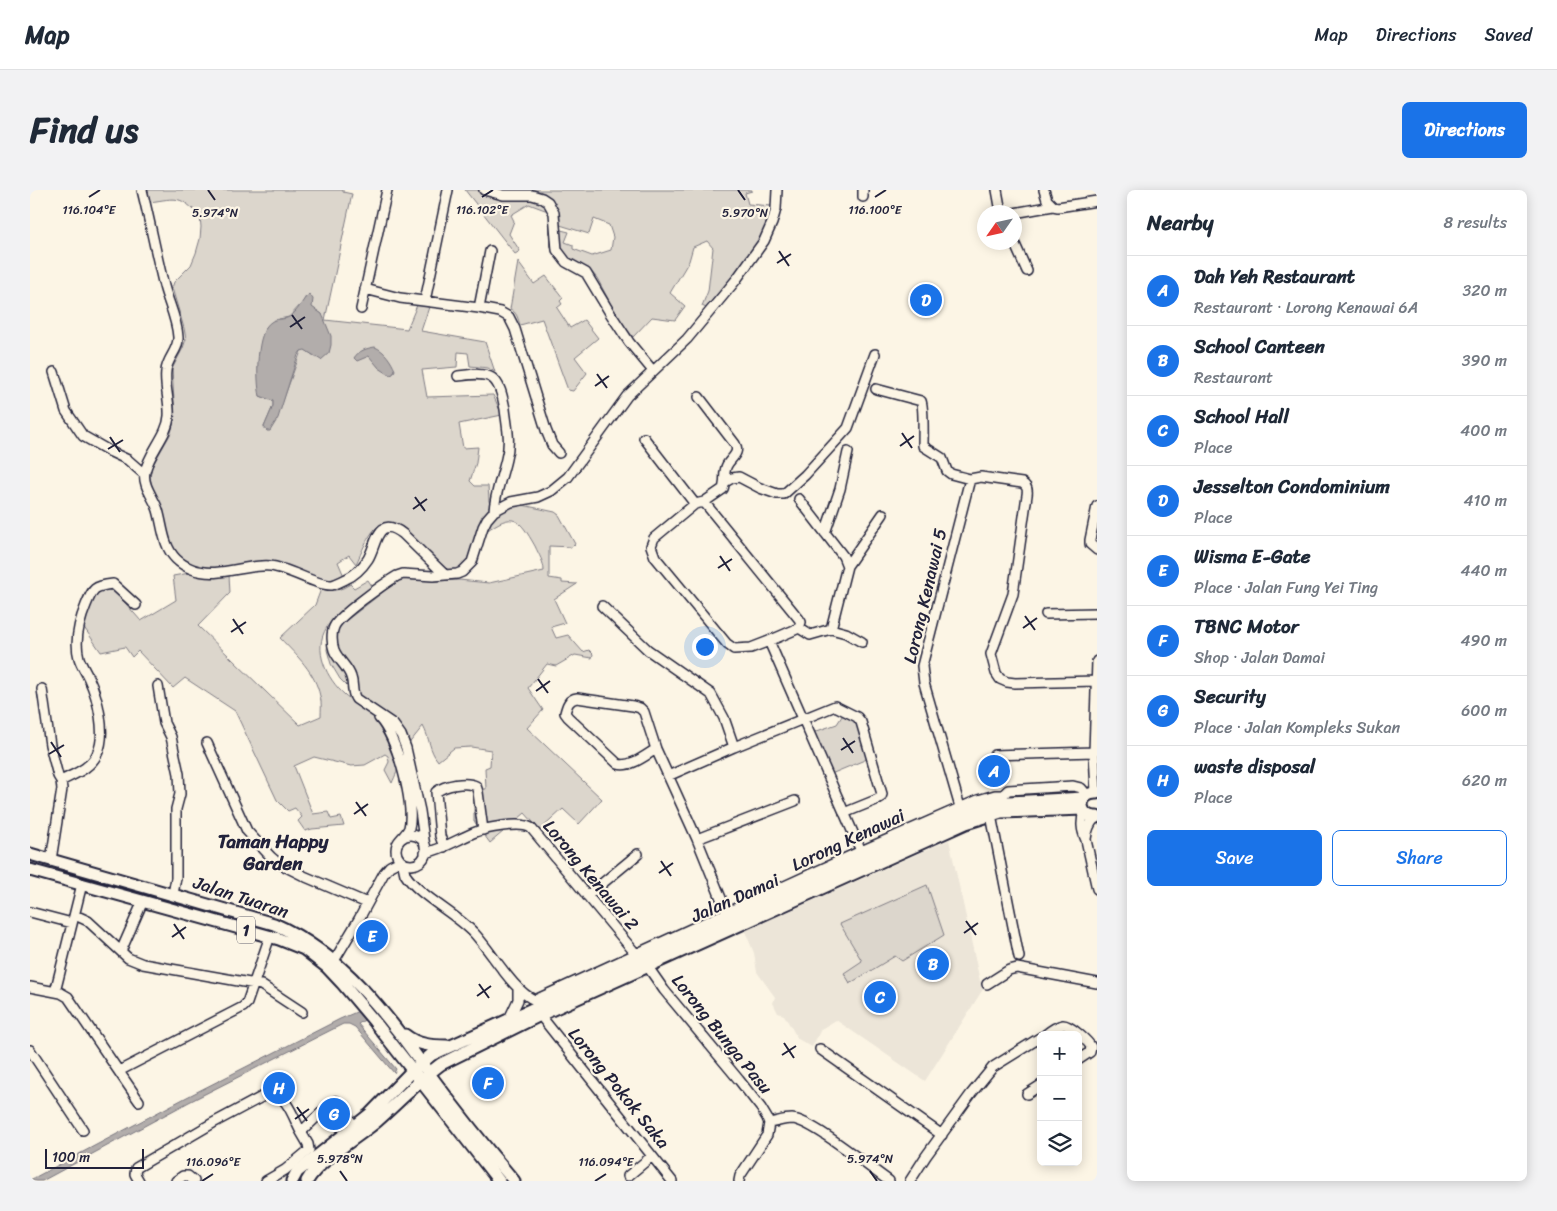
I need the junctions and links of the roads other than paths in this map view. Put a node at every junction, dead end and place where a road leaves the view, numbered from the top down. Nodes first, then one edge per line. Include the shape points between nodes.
1 (142, 190) edge
2 (387, 190) edge
3 (448, 190) edge
4 (484, 190) edge
5 (777, 190) edge
6 (997, 190) edge
7 (1044, 190) edge
8 (1097, 200) edge
9 (1000, 205) edge
10 (1054, 206) junction
11 (1022, 212) edge
12 (1018, 250) edge
13 (490, 251) dead end
14 (1027, 271) dead end
15 (365, 289) junction
16 (424, 301) junction
17 (479, 308) junction
18 (361, 309) dead end
19 (875, 354) dead end
20 (653, 371) junction
21 (54, 372) dead end
22 (458, 376) dead end
23 (876, 389) dead end
24 (699, 397) dead end
25 (644, 438) dead end
26 (848, 452) dead end
27 (559, 453) dead end
28 (144, 474) junction
29 (970, 479) junction
30 (724, 482) junction
31 (799, 500) dead end
32 (699, 503) junction
33 (1097, 506) edge
34 (494, 511) junction
35 (883, 514) dead end
36 (825, 533) junction
37 (1097, 550) edge
38 (847, 566) junction
39 (445, 575) junction
40 (136, 605) dead end
41 (602, 606) dead end
42 (1097, 613) edge
43 (1046, 614) dead end
44 (799, 628) junction
45 (831, 629) junction
46 (769, 641) junction
47 (862, 642) dead end
48 (1097, 661) edge
49 (1096, 681) edge
50 (158, 686) dead end
51 (42, 689) dead end
52 (804, 719) junction
53 (399, 742) junction
54 (207, 743) dead end
55 (734, 747) junction
56 (656, 749) junction
57 (1094, 752) junction
58 (994, 755) dead end
59 (668, 776) junction
60 (62, 782) junction
61 (1006, 799) junction
62 (1088, 800) edge
63 (795, 802) dead end
64 (960, 807) junction
65 (844, 813) junction
66 (991, 815) junction
67 (1096, 817) edge
68 (483, 830) junction
69 (697, 839) junction
70 (400, 840) junction
71 (1086, 840) junction
72 (444, 847) junction
73 (425, 850) junction
74 (862, 851) junction
75 (30, 854) edge
76 (638, 854) dead end
77 (51, 860) junction
78 (401, 862) junction
79 (30, 870) edge
80 (82, 884) junction
81 (1097, 889) edge
82 (173, 894) junction
83 (587, 896) junction
84 (143, 901) junction
85 (368, 904) junction
86 (30, 912) edge
87 (727, 913) junction
88 (74, 919) junction
89 (270, 936) junction
90 (304, 949) junction
91 (121, 951) junction
92 (636, 954) junction
93 (1019, 957) dead end
94 (334, 961) junction
95 (648, 967) junction
96 (254, 983) junction
97 (1097, 983) edge
98 (987, 984) dead end
99 (30, 987) edge
100 (518, 990) junction
101 (55, 992) junction
102 (302, 1012) dead end
103 (385, 1014) junction
104 (540, 1015) junction
105 (509, 1019) junction
106 (1051, 1031) edge
107 (1074, 1031) edge
108 (1082, 1037) edge
109 (1037, 1040) edge
110 (393, 1046) junction
111 (820, 1049) dead end
112 (30, 1050) edge
113 (453, 1051) junction
114 (1082, 1057) edge
115 (422, 1062) junction
116 (412, 1070) junction
117 (119, 1071) junction
118 (429, 1073) junction
119 (420, 1081) junction
120 (399, 1084) junction
121 (1037, 1088) edge
122 (442, 1090) junction
123 (1028, 1094) dead end
124 (404, 1097) junction
125 (139, 1101) dead end
126 (768, 1123) junction
127 (355, 1126) junction
128 (458, 1129) junction
129 (83, 1130) dead end
130 (301, 1132) junction
131 (942, 1135) junction
132 (652, 1156) junction
133 (628, 1176) dead end
134 (139, 1181) edge
135 (176, 1181) edge
136 (194, 1181) edge
137 (266, 1181) edge
138 (292, 1181) edge
139 (307, 1181) edge
140 (499, 1181) edge
141 (514, 1181) edge
142 (672, 1181) edge
143 (739, 1181) edge
144 (889, 1181) edge
145 (910, 1181) edge

1 - 28 street via 176,323 178,343 166,371 167,426
2 - 15 street
3 - 16 street
4 - 20 street via 503,195 532,195 548,202 554,213 558,250 566,262 586,272 629,342
5 - 20 street via 776,209 764,241 688,339
6 - 9 street
7 - 10 street via 1047,200
8 - 10 street
10 - 11 street
12 - 14 street
13 - 17 street
15 - 16 street
15 - 18 street
16 - 17 street
17 - 27 street via 509,317 546,430
19 - 30 street via 848,428 784,494 760,488 739,477
20 - 34 street via 627,396 561,484 538,497 511,502
21 - 28 street via 66,411 83,436 128,460
22 - 34 street via 484,375 492,378 503,399 509,433
23 - 29 street via 921,401 923,446 942,458 951,474
24 - 30 street via 738,448 727,465
25 - 32 street
26 - 36 street
28 - 39 street via 168,547 176,560 191,568 203,572 271,566 332,585 363,567 377,536 390,527 403,534
29 - 49 street via 981,477 1022,483 1028,489 1012,594 991,654 996,673 1000,679 1015,683
29 - 64 street, Lorong Kenawai 5 via 922,666
30 - 32 street via 722,488
31 - 36 street
32 - 44 street via 799,619
32 - 46 street via 654,538 651,546 655,557 727,644 734,649 751,648
33 - 37 street via 1090,544
34 - 39 street via 487,519 472,562 462,572
35 - 38 street
36 - 38 street
38 - 45 street
39 - 53 street via 397,576 333,628 334,649 352,678 356,700 370,709
40 - 60 street via 113,584 101,585 92,591 80,620 77,641 79,659 98,704 100,746 89,765
41 - 55 street via 648,650 711,694
42 - 43 street
44 - 45 street via 810,635
44 - 46 street
45 - 47 street
46 - 52 street
48 - 49 street
49 - 57 street
50 - 82 street via 164,723 179,774
51 - 60 street via 50,746
52 - 55 street
52 - 65 street
52 - 65 street via 835,706 861,722 882,794 876,800
53 - 70 street via 410,818 407,832
53 - 73 street via 422,822
54 - 85 street via 247,831 271,857 306,877
55 - 59 street
56 - 56 street via 647,719 640,708 577,698 568,703 565,712 568,717 618,764 632,763
56 - 59 street
57 - 58 street
57 - 62 street
59 - 69 street
60 - 77 street
61 - 62 main road, Jalan Damai
61 - 64 street, Lorong Kenawai via 995,795
61 - 105 main road, Jalan Damai via 962,814
62 - 66 main road, Jalan Damai
62 - 67 main road via 1091,817
62 - 71 street via 1081,823
63 - 69 street
64 - 74 street, Lorong Kenawai
65 - 74 street
66 - 93 street
66 - 95 main road, Jalan Damai via 957,827
67 - 71 street via 1090,823
68 - 72 street
68 - 72 street via 476,786 470,783 441,788 436,792
68 - 83 street, Lorong Kenawai 2 via 527,825
69 - 87 street
70 - 73 street via 412,835 420,839
70 - 78 street via 396,849
71 - 81 street
72 - 73 street
73 - 78 street via 424,857 416,864
74 - 87 street, Lorong Kenawai
75 - 77 main road, Jalan Tuaran / 1
76 - 83 street
77 - 82 main road, Jalan Tuaran / 1
78 - 85 street via 384,872
78 - 100 street via 413,884 474,933
79 - 80 main road, Jalan Tuaran / 1
80 - 84 main road, Jalan Tuaran / 1
80 - 88 street
82 - 94 main road, Jalan Tuaran / 1 via 291,931
83 - 92 street, Lorong Kenawai 2
84 - 89 main road, Jalan Tuaran / 1
84 - 91 street
85 - 94 street
86 - 88 street
87 - 92 street, Lorong Kenawai
88 - 91 street via 88,921
88 - 101 street
89 - 90 main road, Jalan Tuaran / 1
89 - 96 street
90 - 94 main road
90 - 110 main road, Jalan Tuaran / 1 via 327,967
91 - 96 street via 142,964
92 - 100 street, Lorong Kenawai via 535,1000
94 - 103 main road, Jalan Tuaran / 1
95 - 104 main road, Jalan Damai
95 - 126 street, Lorong Bunga Pasu via 761,1108
96 - 102 street
96 - 117 street via 243,1006
97 - 98 street via 1018,968 1008,970
99 - 101 street
100 - 105 street via 518,1000
101 - 117 street via 68,997
103 - 113 main road via 414,1041
103 - 115 main road, Jalan Tuaran / 1
104 - 113 main road, Jalan Damai
104 - 132 street, Lorong Pokok Saka
105 - 113 main road, Jalan Damai
106 - 107 street via 1061,1025
108 - 114 street via 1091,1047 1090,1052
109 - 131 street via 993,1066
110 - 116 main road, Jalan Tuaran / 1
110 - 120 main road via 400,1061
111 - 131 street
112 - 129 street
113 - 115 main road, Jalan Damai via 431,1055
113 - 118 main road, Jalan Damai
113 - 122 main road via 441,1075
115 - 116 main road, Jalan Damai
115 - 118 main road, Jalan Tuaran / 1
116 - 119 main road, Jalan Tuaran / 1
116 - 120 main road, Jalan Damai
117 - 125 street
118 - 119 main road, Jalan Damai
118 - 122 main road, Jalan Tuaran / 1
119 - 124 main road, Jalan Damai
119 - 128 main road, Jalan Tuaran / 1
120 - 127 main road, Jalan Damai
121 - 123 street
122 - 141 main road, Jalan Tuaran / 1
124 - 128 main road via 424,1095
124 - 139 main road, Jalan Damai via 317,1169
126 - 143 street via 767,1135
126 - 144 street via 793,1119 808,1124
127 - 130 street via 336,1101
127 - 138 main road, Jalan Damai via 297,1172
128 - 140 main road, Jalan Tuaran / 1
130 - 134 street via 284,1100 270,1092 136,1168
130 - 137 street via 308,1150
131 - 145 street
132 - 133 street
132 - 142 street, Lorong Pokok Saka
135 - 136 street via 188,1176

